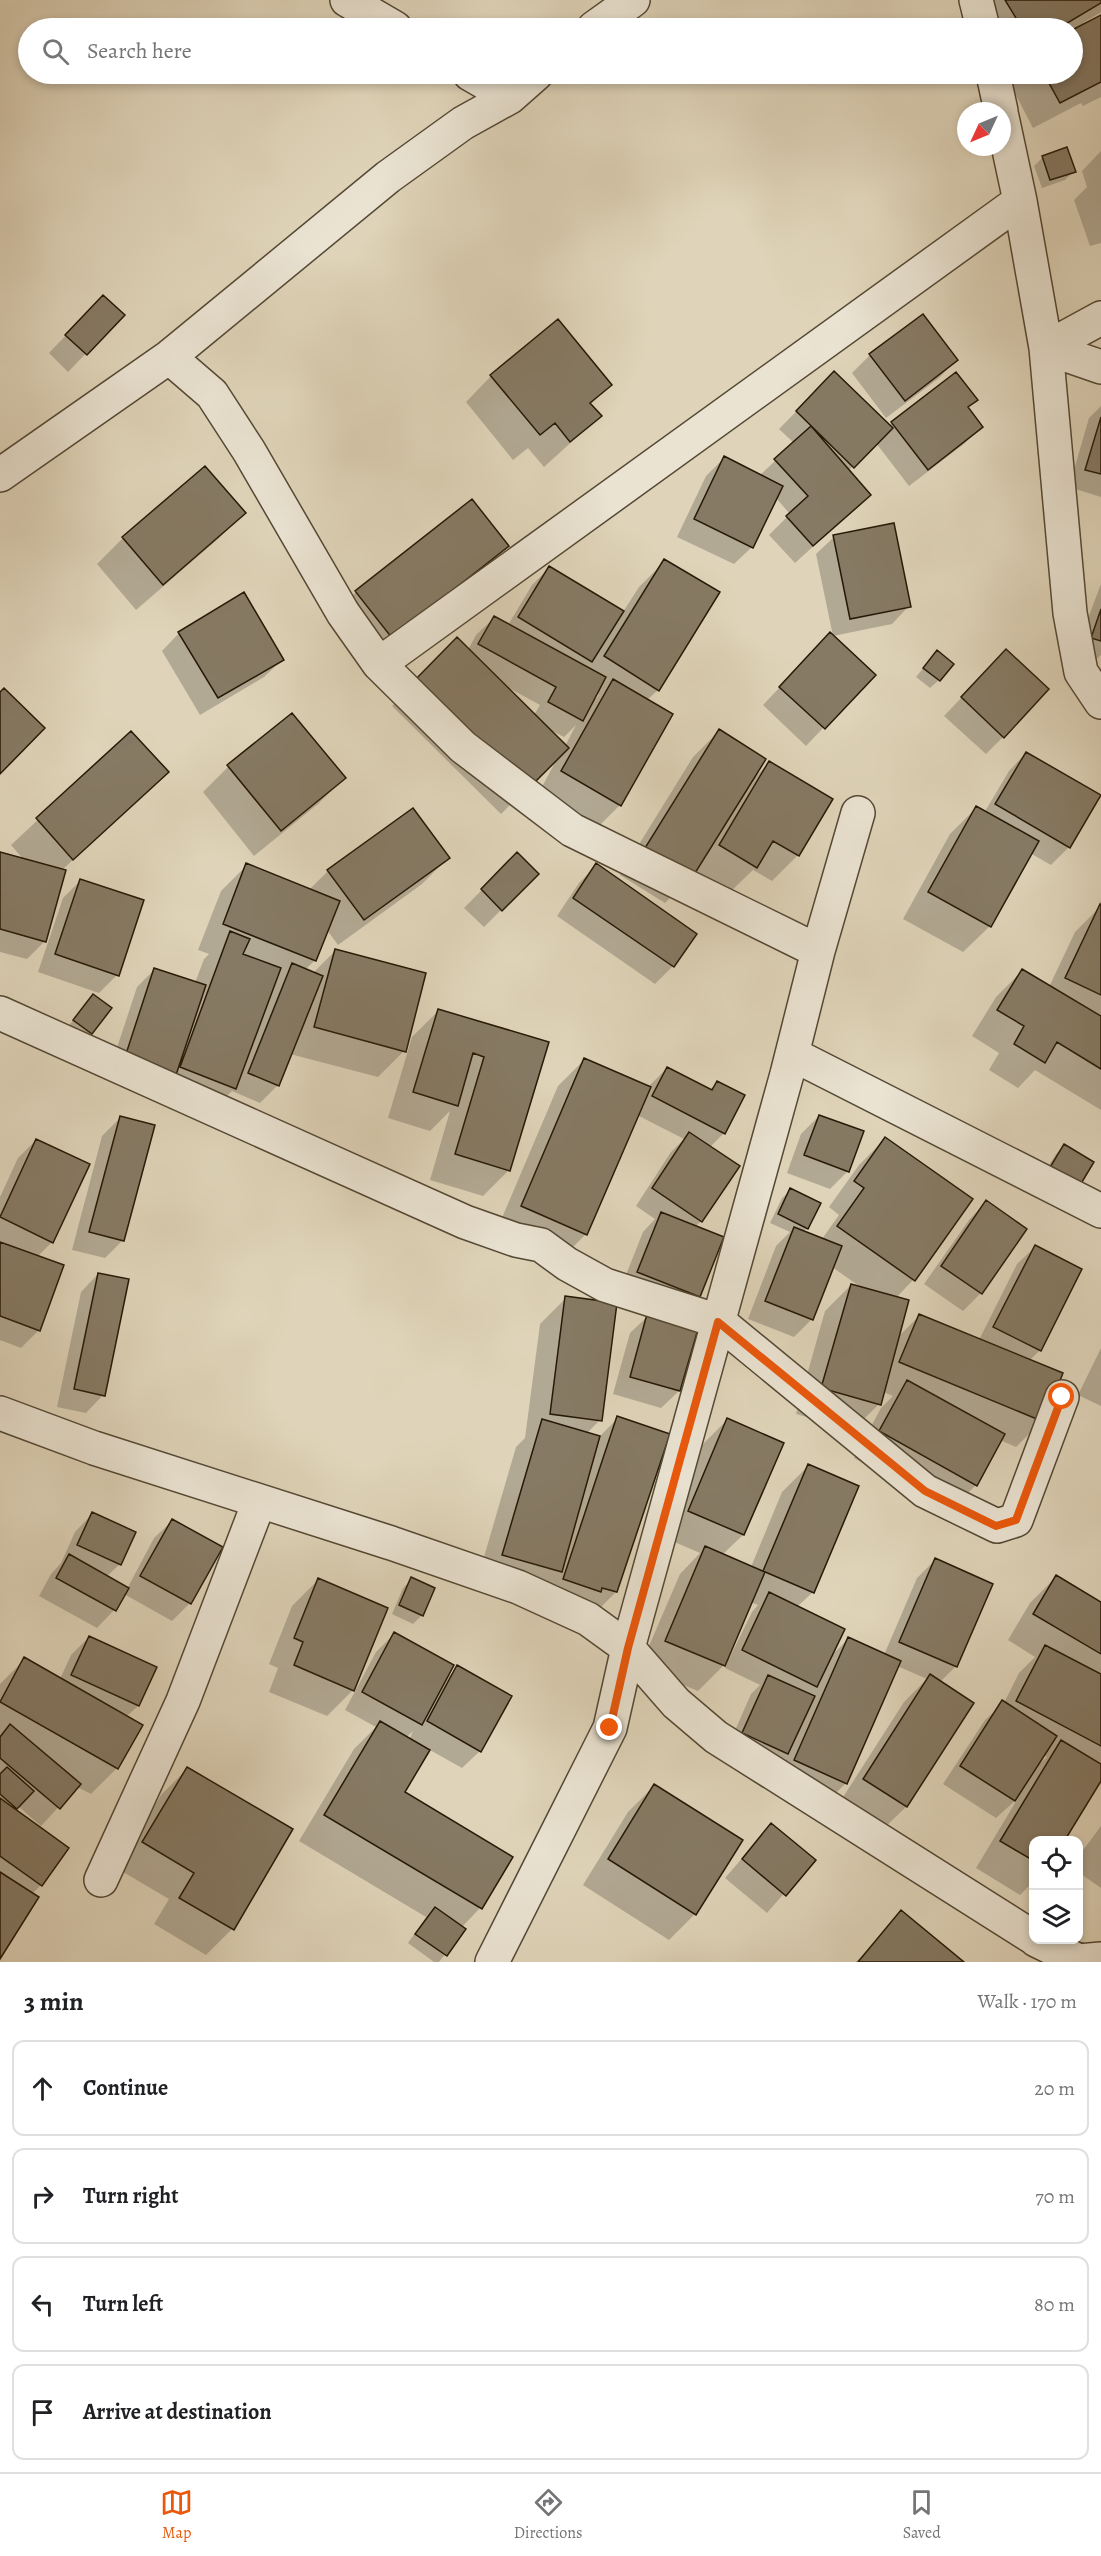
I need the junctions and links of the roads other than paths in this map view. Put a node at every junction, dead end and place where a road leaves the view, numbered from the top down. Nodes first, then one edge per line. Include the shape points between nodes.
1 (347, 0) edge
2 (633, 0) edge
3 (976, 0) edge
4 (378, 18) edge
5 (608, 18) edge
6 (980, 18) edge
7 (487, 84) edge
8 (525, 84) edge
9 (995, 84) edge
10 (510, 97) junction
11 (999, 102) edge
12 (1010, 156) edge
13 (1020, 201) junction
14 (1101, 318) edge
15 (1046, 348) junction
16 (169, 357) junction
17 (1101, 367) edge
18 (0, 475) edge
19 (379, 663) junction
20 (1101, 702) edge
21 (858, 813) dead end
22 (818, 951) junction
23 (0, 1013) edge
24 (792, 1054) junction
25 (1101, 1211) edge
26 (718, 1322) junction
27 (1062, 1397) dead end
28 (0, 1413) edge
29 (259, 1502) junction
30 (628, 1648) junction
31 (101, 1880) dead end
32 (1029, 1935) edge
33 (1045, 1944) edge
34 (1101, 1959) edge
35 (492, 1962) edge

1 - 4 street
2 - 5 street
3 - 6 street
7 - 10 street
8 - 10 street
9 - 11 street
10 - 16 street via 463,123 388,177
12 - 13 street
13 - 15 street
13 - 19 street
14 - 15 street
15 - 17 street
15 - 20 street via 1070,613 1081,672
16 - 18 street
16 - 19 street via 212,394 343,613
19 - 22 street via 463,747 572,830
21 - 22 street
22 - 24 street
23 - 26 street via 465,1222 541,1245 605,1285
24 - 25 street
24 - 26 street
26 - 27 street via 925,1491 996,1526 1016,1520
26 - 30 street
28 - 29 street
29 - 30 street via 519,1587 588,1619
29 - 31 street via 183,1701
30 - 32 street via 676,1702 716,1737
30 - 35 street via 610,1728
33 - 34 street via 1079,1961

